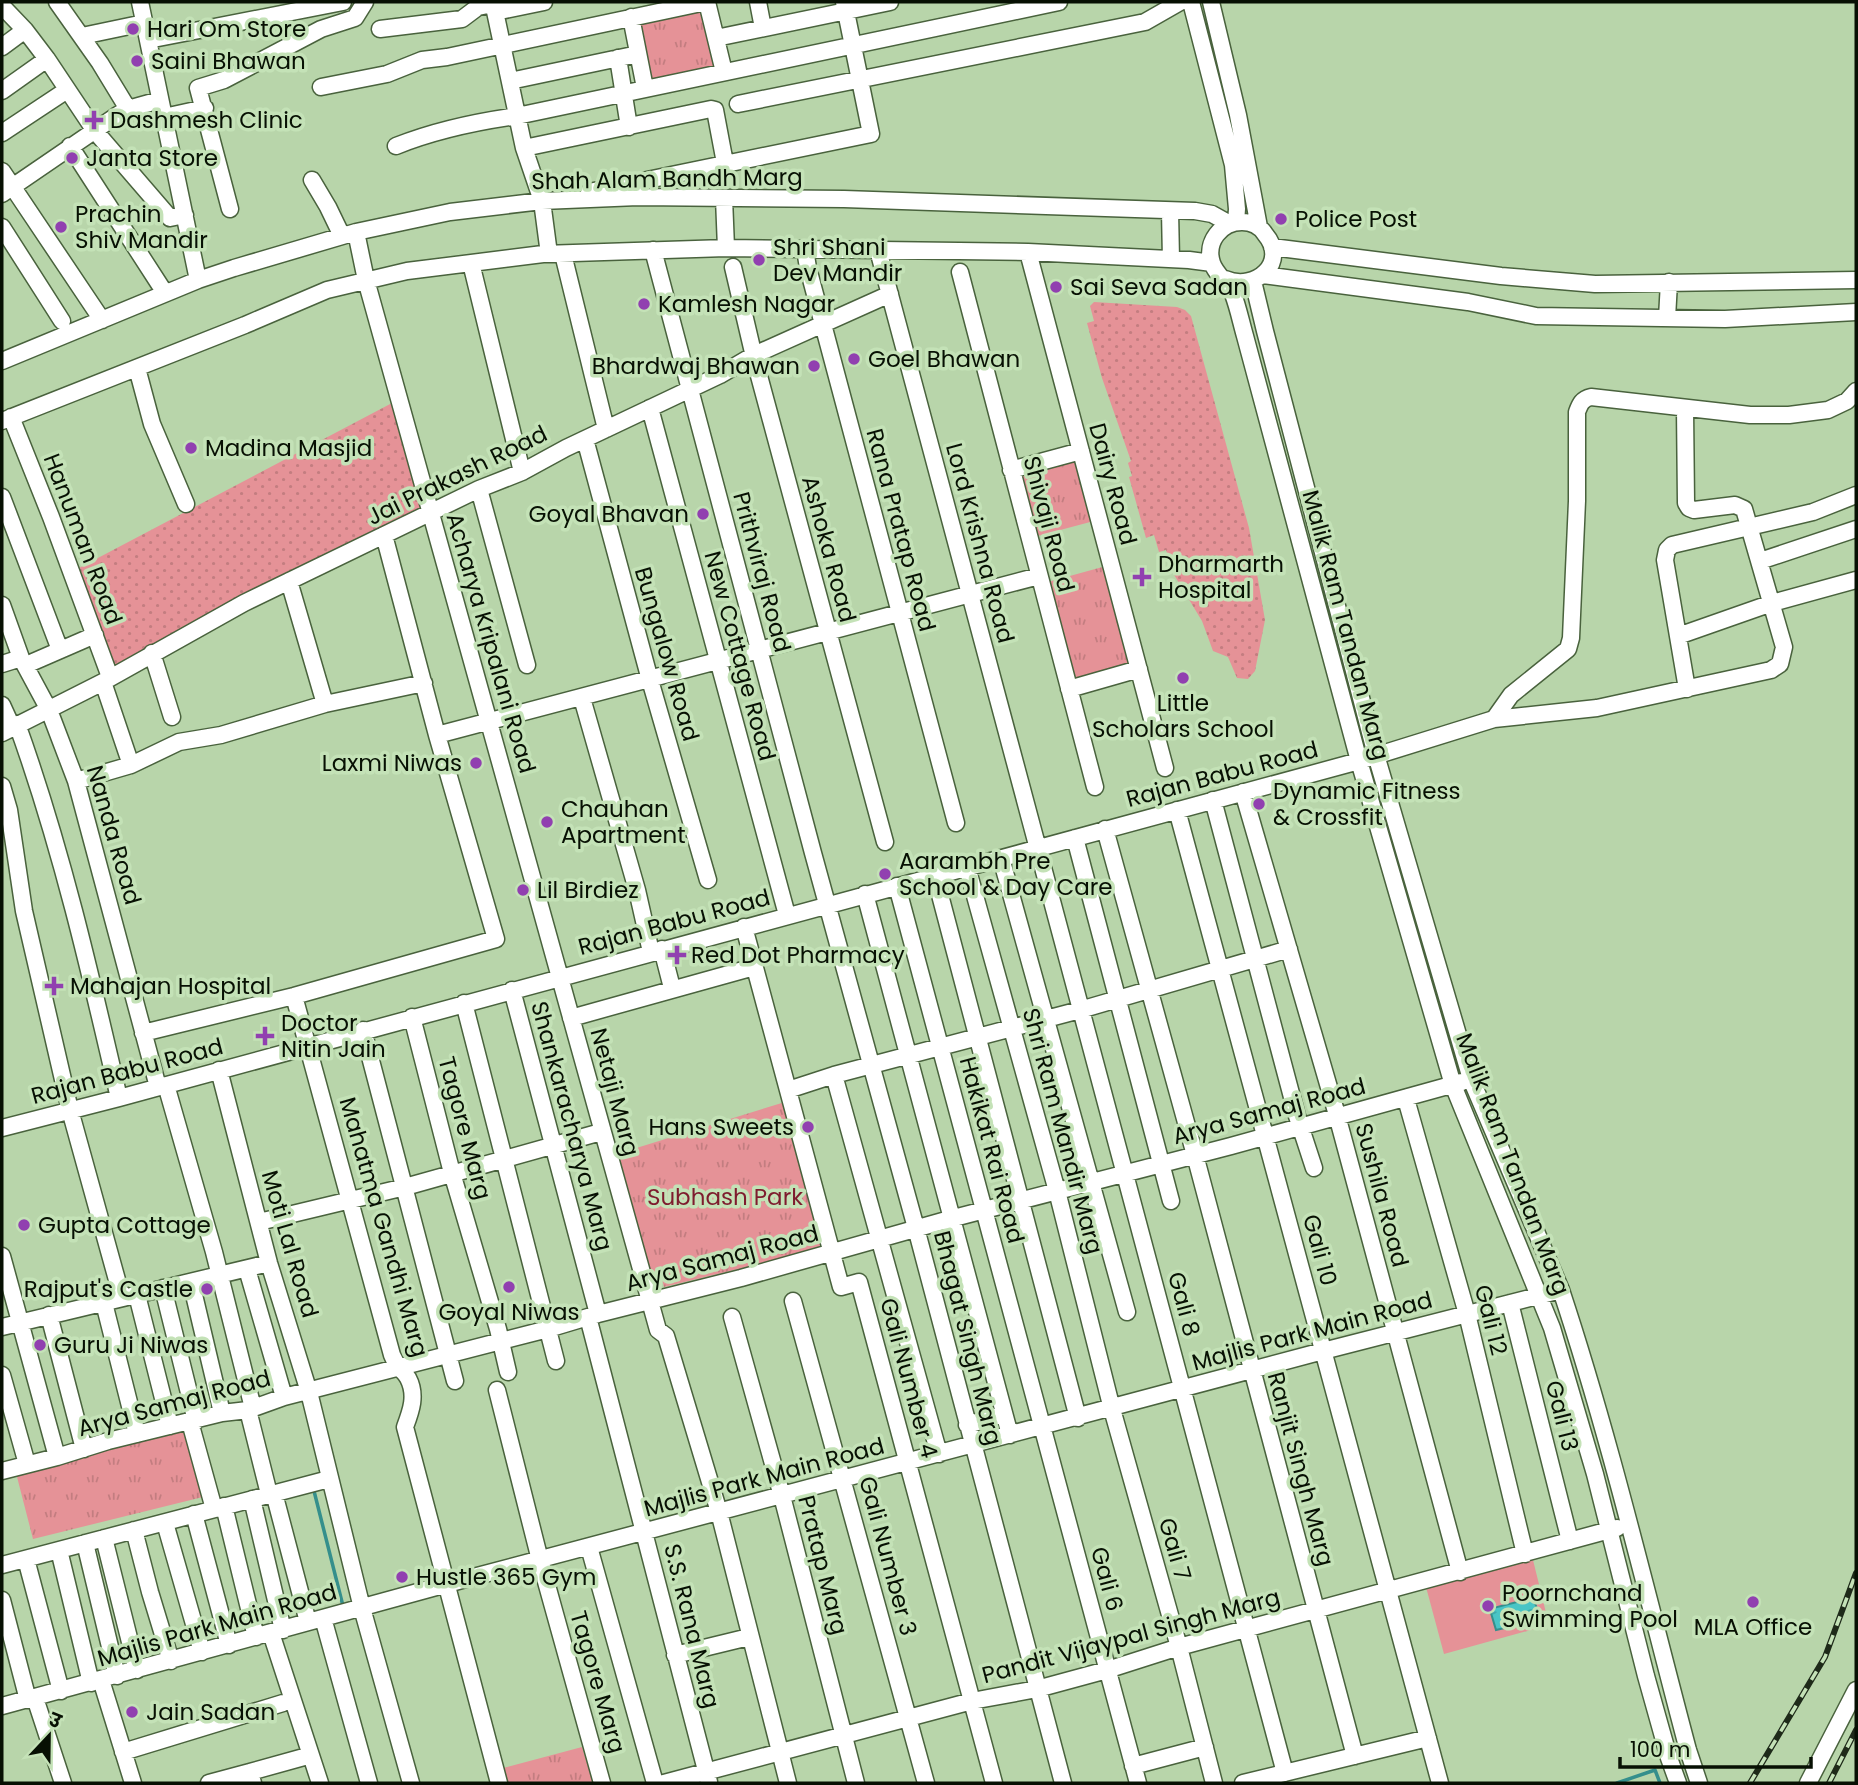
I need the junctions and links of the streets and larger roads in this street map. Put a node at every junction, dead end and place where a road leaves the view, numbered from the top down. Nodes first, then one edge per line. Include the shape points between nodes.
1 (57, 2) edge
2 (140, 2) edge
3 (343, 2) edge
4 (365, 2) edge
5 (544, 2) edge
6 (707, 2) edge
7 (758, 2) edge
8 (890, 2) edge
9 (975, 2) edge
10 (1059, 2) edge
11 (1180, 2) edge
12 (1191, 2) edge
13 (1211, 2) edge
14 (494, 6) edge
15 (845, 6) edge
16 (2, 7) edge
17 (292, 7) edge
18 (268, 9) edge
19 (631, 17) junction
20 (978, 19) junction
21 (144, 23) junction
22 (763, 28) junction
23 (380, 29) dead end
24 (25, 30) junction
25 (82, 36) junction
26 (716, 38) junction
27 (148, 40) junction
28 (502, 44) junction
29 (853, 45) junction
30 (2, 47) edge
31 (638, 54) junction
32 (618, 58) junction
33 (47, 59) junction
34 (724, 72) junction
35 (860, 79) junction
36 (510, 81) junction
37 (321, 87) dead end
38 (645, 89) junction
39 (68, 90) junction
40 (2, 91) edge
41 (624, 93) junction
42 (738, 104) dead end
43 (162, 108) junction
44 (205, 108) junction
45 (128, 109) junction
46 (517, 117) junction
47 (629, 127) junction
48 (95, 131) junction
49 (2, 133) edge
50 (70, 146) junction
51 (396, 146) dead end
52 (524, 148) junction
53 (725, 163) junction
54 (2, 171) edge
55 (652, 179) junction
56 (312, 180) dead end
57 (8, 190) edge
58 (645, 197) junction
59 (724, 198) junction
60 (542, 201) junction
61 (230, 209) dead end
62 (1170, 211) junction
63 (184, 215) junction
64 (1233, 223) junction
65 (2, 227) edge
66 (1258, 227) junction
67 (349, 234) junction
68 (1272, 247) junction
69 (726, 248) junction
70 (805, 249) junction
71 (653, 250) junction
72 (878, 250) junction
73 (1028, 252) junction
74 (556, 254) junction
75 (1171, 259) junction
76 (471, 263) junction
77 (1212, 263) junction
78 (733, 267) dead end
79 (960, 272) dead end
80 (1258, 278) junction
81 (1225, 279) junction
82 (1856, 279) edge
83 (198, 280) junction
84 (366, 280) junction
85 (1668, 282) junction
86 (165, 293) junction
87 (890, 295) junction
88 (1856, 312) edge
89 (1667, 318) junction
90 (102, 320) junction
91 (62, 321) dead end
92 (824, 323) junction
93 (754, 355) junction
94 (2, 359) edge
95 (137, 368) junction
96 (690, 389) junction
97 (1856, 391) edge
98 (650, 408) junction
99 (1685, 409) junction
100 (7, 419) edge
101 (606, 429) junction
102 (585, 439) junction
103 (1081, 451) junction
104 (1011, 470) junction
105 (522, 472) junction
106 (479, 489) junction
107 (1856, 495) edge
108 (2, 497) edge
109 (186, 504) dead end
110 (431, 512) junction
111 (1750, 527) junction
112 (1856, 529) edge
113 (384, 535) junction
114 (1760, 561) junction
115 (1039, 576) junction
116 (1856, 580) edge
117 (289, 581) junction
118 (970, 595) junction
119 (1772, 603) junction
120 (2, 605) edge
121 (900, 614) junction
122 (828, 632) junction
123 (94, 635) junction
124 (1678, 636) junction
125 (60, 650) junction
126 (760, 650) junction
127 (152, 653) junction
128 (718, 661) junction
129 (23, 662) junction
130 (2, 664) edge
131 (527, 665) dead end
132 (1139, 669) junction
133 (106, 680) junction
134 (650, 680) junction
135 (424, 683) junction
136 (1069, 689) junction
137 (1687, 689) junction
138 (582, 698) junction
139 (325, 704) junction
140 (2, 705) edge
141 (50, 710) junction
142 (172, 717) dead end
143 (1494, 719) junction
144 (489, 720) junction
145 (10, 728) edge
146 (438, 735) junction
147 (1377, 755) junction
148 (1359, 761) junction
149 (131, 765) junction
150 (1165, 768) dead end
151 (76, 781) junction
152 (2, 786) edge
153 (1095, 787) dead end
154 (1243, 792) junction
155 (1213, 800) junction
156 (1177, 810) junction
157 (956, 823) dead end
158 (1105, 829) junction
159 (1075, 838) junction
160 (885, 842) dead end
161 (1037, 848) junction
162 (1001, 858) junction
163 (967, 867) junction
164 (19, 876) junction
165 (935, 876) junction
166 (2, 880) edge
167 (708, 880) dead end
168 (897, 886) junction
169 (864, 894) junction
170 (828, 904) junction
171 (787, 915) junction
172 (744, 927) junction
173 (1289, 949) junction
174 (657, 951) junction
175 (1255, 958) junction
176 (754, 967) junction
177 (1220, 969) junction
178 (561, 977) junction
179 (671, 984) dead end
180 (1149, 989) junction
181 (512, 990) junction
182 (294, 996) junction
183 (1117, 999) junction
184 (464, 1003) junction
185 (1080, 1010) junction
186 (412, 1017) junction
187 (571, 1018) junction
188 (1047, 1019) junction
189 (1012, 1029) junction
190 (363, 1030) junction
191 (144, 1033) junction
192 (977, 1038) junction
193 (309, 1046) junction
194 (940, 1048) junction
195 (908, 1057) junction
196 (871, 1066) junction
197 (219, 1070) junction
198 (834, 1075) junction
199 (1471, 1079) junction
200 (1453, 1085) junction
201 (162, 1086) junction
202 (788, 1090) junction
203 (119, 1098) junction
204 (1406, 1099) junction
205 (70, 1110) junction
206 (1336, 1116) junction
207 (1299, 1125) junction
208 (2, 1128) edge
209 (601, 1132) junction
210 (1265, 1136) junction
211 (554, 1145) junction
212 (1195, 1155) junction
213 (504, 1160) junction
214 (1161, 1164) junction
215 (1314, 1168) dead end
216 (452, 1173) junction
217 (1125, 1173) junction
218 (1092, 1182) junction
219 (405, 1187) junction
220 (1057, 1191) junction
221 (350, 1199) junction
222 (1019, 1201) junction
223 (1171, 1201) dead end
224 (985, 1210) junction
225 (950, 1219) junction
226 (259, 1222) junction
227 (916, 1228) junction
228 (880, 1238) junction
229 (832, 1253) junction
230 (2, 1255) edge
231 (270, 1263) junction
232 (247, 1269) junction
233 (219, 1275) junction
234 (191, 1282) junction
235 (163, 1288) junction
236 (1560, 1290) junction
237 (1540, 1295) junction
238 (129, 1297) junction
239 (650, 1301) junction
240 (793, 1301) dead end
241 (104, 1303) junction
242 (1510, 1303) junction
243 (1127, 1312) dead end
244 (1467, 1314) junction
245 (49, 1315) junction
246 (593, 1315) junction
247 (732, 1318) dead end
248 (20, 1322) junction
249 (2, 1327) edge
250 (548, 1329) junction
251 (1395, 1332) junction
252 (501, 1341) junction
253 (1323, 1351) junction
254 (450, 1355) junction
255 (556, 1360) dead end
256 (1582, 1360) junction
257 (1563, 1365) junction
258 (397, 1368) junction
259 (1251, 1371) junction
260 (508, 1372) dead end
261 (2, 1375) edge
262 (455, 1381) dead end
263 (1183, 1389) junction
264 (497, 1390) dead end
265 (309, 1392) junction
266 (284, 1398) junction
267 (251, 1409) junction
268 (1112, 1409) junction
269 (222, 1413) junction
270 (1004, 1414) junction
271 (1077, 1418) junction
272 (193, 1421) junction
273 (967, 1425) junction
274 (170, 1426) junction
275 (1043, 1427) junction
276 (137, 1434) junction
277 (1010, 1435) junction
278 (972, 1445) junction
279 (85, 1450) junction
280 (939, 1454) junction
281 (57, 1457) junction
282 (908, 1462) junction
283 (27, 1464) junction
284 (2, 1471) edge
285 (329, 1479) junction
286 (844, 1479) junction
287 (272, 1494) junction
288 (782, 1496) junction
289 (252, 1499) junction
290 (219, 1508) junction
291 (719, 1512) junction
292 (194, 1514) junction
293 (165, 1523) junction
294 (1630, 1525) junction
295 (134, 1530) junction
296 (1609, 1530) junction
297 (644, 1532) junction
298 (104, 1538) junction
299 (1570, 1541) junction
300 (85, 1543) junction
301 (589, 1547) junction
302 (59, 1550) junction
303 (1525, 1554) junction
304 (26, 1559) junction
305 (540, 1560) junction
306 (2, 1565) edge
307 (1460, 1572) junction
308 (447, 1584) junction
309 (1387, 1591) junction
310 (2, 1600) edge
311 (362, 1608) junction
312 (1315, 1611) junction
313 (316, 1620) junction
314 (1246, 1629) junction
315 (270, 1633) junction
316 (749, 1637) junction
317 (229, 1644) junction
318 (1179, 1647) junction
319 (202, 1652) junction
320 (676, 1655) junction
321 (171, 1661) junction
322 (137, 1670) junction
323 (1107, 1670) junction
324 (117, 1676) junction
325 (96, 1682) junction
326 (1037, 1689) junction
327 (1856, 1690) edge
328 (61, 1691) junction
329 (32, 1699) junction
330 (972, 1701) junction
331 (283, 1703) dead end
332 (2, 1706) edge
333 (908, 1717) junction
334 (843, 1734) junction
335 (1428, 1738) junction
336 (1205, 1747) junction
337 (780, 1751) junction
338 (123, 1752) junction
339 (1355, 1756) junction
340 (303, 1757) dead end
341 (1133, 1766) junction
342 (1285, 1773) junction
343 (251, 1778) edge
344 (708, 1778) edge
345 (64, 1783) edge
346 (133, 1783) edge
347 (209, 1783) edge
348 (320, 1783) edge
349 (369, 1783) edge
350 (411, 1783) edge
351 (499, 1783) edge
352 (602, 1783) edge
353 (655, 1783) edge
354 (664, 1783) edge
355 (788, 1783) edge
356 (856, 1783) edge
357 (926, 1783) edge
358 (994, 1783) edge
359 (1063, 1783) edge
360 (1138, 1783) edge
361 (1214, 1783) edge
362 (1243, 1783) edge
363 (1440, 1783) edge
364 (1678, 1783) edge
365 (1699, 1783) edge
366 (1808, 1783) edge

1 - 25 street
2 - 21 street
3 - 17 street
4 - 44 street via 355,18 321,29 232,76 198,88
5 - 14 street
6 - 19 street
6 - 26 street
7 - 22 street
8 - 15 street
9 - 20 street
10 - 20 street
11 - 35 street via 1144,22
12 - 64 street via 1233,165 1237,209
13 - 66 street
14 - 23 street via 478,7 462,19
14 - 28 street
15 - 22 street
15 - 29 street
16 - 24 street
17 - 18 street
18 - 27 street
19 - 28 street
19 - 31 street
20 - 29 street
21 - 25 street
21 - 27 street
22 - 26 street
24 - 30 street
24 - 33 street
25 - 45 street
26 - 34 street
27 - 43 street
28 - 36 street
28 - 37 street
29 - 34 street
29 - 35 street
31 - 32 street
31 - 38 street
32 - 36 street
32 - 41 street
33 - 39 street
33 - 40 street
34 - 38 street
35 - 42 street
35 - 53 street via 871,134
36 - 46 street
38 - 41 street
39 - 48 street
39 - 49 street
41 - 46 street
41 - 47 street
43 - 44 street
43 - 45 street
43 - 63 street
44 - 61 street
45 - 48 street
46 - 51 street via 462,124
46 - 52 street
47 - 52 street
47 - 53 street via 715,110
48 - 50 street
48 - 63 street via 170,218
50 - 57 street
50 - 86 street
52 - 60 street
53 - 55 street
54 - 57 street
55 - 58 street
55 - 60 street
56 - 67 street, Acharya Kripalani Road
57 - 90 street
58 - 59 street, Shah Alam Bandh Marg
58 - 60 street, Shah Alam Bandh Marg
59 - 62 street, Shah Alam Bandh Marg
59 - 69 street
60 - 67 street, Shah Alam Bandh Marg via 450,212
60 - 74 street
62 - 64 street, Shah Alam Bandh Marg via 1203,212
62 - 75 street
63 - 83 street
64 - 66 street
64 - 77 street via 1217,232 1210,253
65 - 91 street
66 - 68 street
67 - 83 street, Shah Alam Bandh Marg
67 - 84 street, Acharya Kripalani Road
68 - 80 street via 1272,257
68 - 85 street via 1501,276 1595,284
69 - 70 street
69 - 71 street
70 - 72 street
70 - 92 street, Rana Pratap Road
71 - 74 street
71 - 96 street, Prithviraj Road
72 - 73 street
72 - 87 street, Lord Krishna Road
73 - 75 street
73 - 103 street, Dairy Road
74 - 76 street
74 - 101 street
75 - 77 street
76 - 84 street
76 - 105 street
77 - 81 street
78 - 93 street, Ashoka Road
79 - 104 street, Shivaji Road
80 - 81 street via 1244,283
80 - 89 street via 1468,302 1536,316
80 - 147 street, Malik Ram Tandan Marg via 1265,331
81 - 148 street, Malik Ram Tandan Marg via 1245,336
82 - 85 street
83 - 86 street, Shah Alam Bandh Marg
84 - 95 street via 327,290
84 - 110 street, Acharya Kripalani Road
85 - 89 street
86 - 90 street, Shah Alam Bandh Marg
87 - 92 street, Jai Prakash Road
87 - 118 street, Lord Krishna Road
88 - 89 street
90 - 94 street, Shah Alam Bandh Marg
92 - 93 street, Jai Prakash Road
92 - 121 street, Rana Pratap Road
93 - 96 street, Jai Prakash Road
93 - 122 street, Ashoka Road
95 - 100 street
95 - 109 street via 152,424
96 - 98 street, Jai Prakash Road
96 - 126 street, Prithviraj Road
97 - 99 street via 1828,410 1789,415
98 - 101 street, Jai Prakash Road
98 - 128 street, New Cottage Road
99 - 111 street via 1686,503 1695,510 1740,506
99 - 143 street via 1591,397 1580,404 1568,649 1511,695
100 - 123 street, Hanuman Road
101 - 102 street, Jai Prakash Road
102 - 105 street, Jai Prakash Road
102 - 134 street, Bungalow Road
103 - 104 street
103 - 132 street, Dairy Road
104 - 115 street, Shivaji Road
105 - 106 street, Jai Prakash Road
106 - 110 street, Jai Prakash Road
106 - 131 street, Acharya Kripalani Road
107 - 111 street via 1813,512
108 - 125 street
110 - 113 street, Jai Prakash Road
110 - 144 street, Acharya Kripalani Road
111 - 114 street
111 - 124 street via 1677,542 1667,551
112 - 114 street
113 - 117 street, Jai Prakash Road
113 - 135 street
114 - 119 street
115 - 118 street
115 - 136 street, Shivaji Road
116 - 119 street
117 - 127 street, Jai Prakash Road
117 - 139 street
118 - 121 street
118 - 161 street, Lord Krishna Road
119 - 124 street
119 - 137 street, Rajan Babu Road via 1784,647 1780,664
120 - 129 street, Nanda Road
121 - 122 street
121 - 157 street, Rana Pratap Road
122 - 126 street
122 - 160 street, Ashoka Road
123 - 125 street
123 - 133 street, Hanuman Road
124 - 137 street
125 - 129 street
126 - 128 street
126 - 170 street, Prithviraj Road
127 - 133 street, Jai Prakash Road
127 - 142 street
128 - 134 street
128 - 171 street, New Cottage Road
129 - 130 street
129 - 141 street, Nanda Road
132 - 136 street
132 - 150 street, Dairy Road
133 - 141 street, Jai Prakash Road
133 - 149 street, Hanuman Road
134 - 138 street
134 - 167 street, Bungalow Road
135 - 139 street
135 - 146 street
136 - 153 street, Shivaji Road
137 - 143 street, Rajan Babu Road via 1597,708
138 - 144 street
138 - 174 street
139 - 149 street via 221,735 179,742
140 - 145 street
141 - 145 street, Jai Prakash Road
141 - 151 street, Nanda Road
143 - 147 street, Rajan Babu Road
144 - 146 street
144 - 178 street, Acharya Kripalani Road
145 - 203 street via 44,797
146 - 182 street via 496,939
147 - 148 street, Rajan Babu Road
147 - 199 street, Malik Ram Tandan Marg
148 - 154 street, Rajan Babu Road
148 - 200 street, Malik Ram Tandan Marg
149 - 151 street
151 - 191 street, Nanda Road
152 - 164 street
154 - 155 street, Rajan Babu Road
154 - 173 street, Sushila Road
155 - 156 street, Rajan Babu Road
155 - 175 street
156 - 158 street, Rajan Babu Road
156 - 177 street, Gali 10
158 - 159 street, Rajan Babu Road
158 - 180 street, Ranjit Singh Marg
159 - 161 street, Rajan Babu Road
159 - 183 street
161 - 162 street, Rajan Babu Road
161 - 185 street, Gali 8
162 - 163 street, Rajan Babu Road
162 - 188 street
163 - 165 street, Rajan Babu Road
163 - 189 street, Shri Ram Mandir Marg
164 - 166 street
164 - 205 street
165 - 168 street, Rajan Babu Road
165 - 192 street
168 - 169 street, Rajan Babu Road
168 - 194 street, Hakikat Rai Road
169 - 170 street, Rajan Babu Road
169 - 195 street
170 - 171 street, Rajan Babu Road
170 - 196 street, Bhagat Singh Marg
171 - 172 street, Rajan Babu Road
172 - 174 street, Rajan Babu Road
172 - 176 street, Gali Number 4
173 - 175 street
173 - 206 street, Sushila Road
174 - 178 street, Rajan Babu Road
174 - 179 street
175 - 177 street
175 - 207 street
176 - 187 street
176 - 202 street, Gali Number 4
177 - 180 street
177 - 210 street, Gali 10
178 - 181 street, Rajan Babu Road
178 - 187 street, Netaji Marg
180 - 183 street
180 - 212 street, Ranjit Singh Marg
181 - 184 street, Rajan Babu Road
181 - 211 street, Shankaracharya Marg
182 - 191 street
182 - 193 street, Mahatma Gandhi Marg
183 - 185 street
183 - 214 street
184 - 186 street, Rajan Babu Road
184 - 213 street
185 - 188 street
185 - 217 street, Gali 8
186 - 190 street, Rajan Babu Road
186 - 216 street, Tagore Marg
187 - 209 street, Netaji Marg
188 - 189 street
188 - 218 street
189 - 192 street
189 - 220 street, Shri Ram Mandir Marg
190 - 193 street, Rajan Babu Road
190 - 219 street
191 - 201 street, Nanda Road
192 - 194 street
192 - 222 street
193 - 197 street, Rajan Babu Road
193 - 221 street, Mahatma Gandhi Marg
194 - 195 street
194 - 224 street, Hakikat Rai Road
195 - 196 street
195 - 225 street
196 - 198 street
196 - 227 street, Bhagat Singh Marg
197 - 201 street, Rajan Babu Road
197 - 226 street, Moti Lal Road
198 - 202 street
198 - 228 street
199 - 200 street, Arya Samaj Road
199 - 236 street, Malik Ram Tandan Marg
200 - 204 street, Arya Samaj Road
200 - 237 street, Malik Ram Tandan Marg
201 - 203 street, Rajan Babu Road
201 - 233 street, Nanda Road
202 - 229 street, Gali Number 4
203 - 205 street, Rajan Babu Road
204 - 206 street, Arya Samaj Road
204 - 244 street, Gali 12
205 - 208 street, Rajan Babu Road
205 - 238 street
206 - 207 street, Arya Samaj Road
206 - 251 street, Sushila Road
207 - 210 street, Arya Samaj Road
207 - 215 street
209 - 211 street
209 - 239 street, Netaji Marg
210 - 212 street, Arya Samaj Road
210 - 253 street, Gali 10
211 - 213 street
211 - 246 street, Shankaracharya Marg
212 - 214 street, Arya Samaj Road
212 - 259 street, Ranjit Singh Marg
213 - 216 street
213 - 250 street
214 - 217 street, Arya Samaj Road
214 - 223 street
216 - 219 street
216 - 252 street, Tagore Marg
217 - 218 street, Arya Samaj Road
217 - 263 street, Gali 8
218 - 220 street, Arya Samaj Road
218 - 243 street
219 - 221 street
219 - 254 street
220 - 222 street, Arya Samaj Road
220 - 268 street, Shri Ram Mandir Marg
221 - 226 street
221 - 258 street, Mahatma Gandhi Marg
222 - 224 street, Arya Samaj Road
222 - 271 street
224 - 225 street, Arya Samaj Road
224 - 275 street, Hakikat Rai Road
225 - 227 street, Arya Samaj Road
225 - 270 street
226 - 231 street, Moti Lal Road
227 - 228 street, Arya Samaj Road
227 - 273 street, Bhagat Singh Marg
228 - 229 street, Arya Samaj Road
228 - 280 street
229 - 239 street, Arya Samaj Road
229 - 282 street, Gali Number 4 via 841,1287 859,1283
230 - 248 street
231 - 232 street
231 - 265 street, Moti Lal Road
232 - 233 street
232 - 266 street
233 - 234 street
233 - 267 street, Nanda Road
234 - 235 street
234 - 269 street
235 - 238 street
235 - 272 street
236 - 237 street, Majlis Park Main Road
236 - 256 street, Malik Ram Tandan Marg
237 - 242 street, Majlis Park Main Road
237 - 257 street, Malik Ram Tandan Marg
238 - 241 street
238 - 274 street
239 - 246 street, Arya Samaj Road
239 - 291 street, Netaji Marg via 658,1330 666,1335
240 - 286 street, Gali Number 3
241 - 245 street
241 - 276 street
242 - 244 street, Majlis Park Main Road
242 - 299 street, Gali 13
244 - 251 street, Majlis Park Main Road
244 - 303 street, Gali 12
245 - 248 street
245 - 279 street
246 - 250 street, Arya Samaj Road
246 - 297 street, S.S. Rana Marg
247 - 288 street, Pratap Marg
248 - 249 street
248 - 281 street
250 - 252 street, Arya Samaj Road
250 - 255 street
251 - 253 street, Majlis Park Main Road
251 - 307 street, Sushila Road
252 - 254 street, Arya Samaj Road
252 - 260 street, Tagore Marg
253 - 259 street, Majlis Park Main Road
253 - 309 street, Gali 10
254 - 258 street, Arya Samaj Road
254 - 262 street
256 - 257 street
256 - 294 street, Malik Ram Tandan Marg
257 - 296 street, Malik Ram Tandan Marg
258 - 265 street, Arya Samaj Road
258 - 308 street, Mahatma Gandhi Marg via 408,1378 414,1402 405,1427
259 - 263 street, Majlis Park Main Road
259 - 312 street, Ranjit Singh Marg
261 - 283 street
263 - 268 street, Majlis Park Main Road
263 - 314 street, Gali 8
264 - 305 street, Tagore Marg
265 - 266 street, Arya Samaj Road
265 - 285 street, Moti Lal Road
266 - 267 street, Arya Samaj Road
267 - 269 street, Arya Samaj Road
267 - 287 street, Nanda Road
268 - 271 street, Majlis Park Main Road
268 - 318 street, Gali 7
269 - 272 street, Arya Samaj Road
270 - 273 street
270 - 277 street
271 - 275 street, Majlis Park Main Road
272 - 274 street, Arya Samaj Road
272 - 290 street
273 - 278 street, Bhagat Singh Marg
274 - 276 street, Arya Samaj Road
275 - 277 street, Majlis Park Main Road
275 - 323 street, Gali 6
276 - 279 street, Arya Samaj Road
277 - 278 street, Majlis Park Main Road
278 - 280 street, Majlis Park Main Road
278 - 326 street, Bhagat Singh Marg
279 - 281 street, Arya Samaj Road
280 - 282 street, Majlis Park Main Road
281 - 283 street, Arya Samaj Road
282 - 286 street, Majlis Park Main Road
282 - 330 street, Gali Number 4
283 - 284 street, Arya Samaj Road
285 - 287 street
285 - 311 street, Moti Lal Road
286 - 288 street, Majlis Park Main Road
286 - 333 street, Gali Number 3
287 - 289 street
287 - 313 street, Nanda Road
288 - 291 street, Majlis Park Main Road
288 - 334 street, Pratap Marg
289 - 290 street
289 - 315 street
290 - 292 street
290 - 315 street
291 - 297 street, Majlis Park Main Road
291 - 316 street, Netaji Marg
292 - 293 street
292 - 317 street
293 - 295 street
293 - 319 street
294 - 296 street, Pandit Vijaypal Singh Marg
294 - 365 street, Malik Ram Tandan Marg
295 - 298 street
295 - 321 street
296 - 299 street, Pandit Vijaypal Singh Marg
296 - 364 street, Malik Ram Tandan Marg
297 - 301 street, Majlis Park Main Road
297 - 320 street, S.S. Rana Marg
298 - 300 street
298 - 322 street
299 - 303 street, Pandit Vijaypal Singh Marg
300 - 302 street
300 - 324 street
301 - 305 street, Majlis Park Main Road
301 - 353 street
302 - 304 street
302 - 325 street
303 - 307 street, Pandit Vijaypal Singh Marg
304 - 306 street
304 - 328 street
305 - 308 street, Majlis Park Main Road
305 - 352 street, Tagore Marg
307 - 309 street, Pandit Vijaypal Singh Marg
308 - 311 street, Majlis Park Main Road
308 - 351 street, Mahatma Gandhi Marg
309 - 312 street, Pandit Vijaypal Singh Marg
309 - 335 street, Gali 10
310 - 329 street
311 - 313 street, Majlis Park Main Road
311 - 350 street, Moti Lal Road
312 - 314 street, Pandit Vijaypal Singh Marg
312 - 339 street, Ranjit Singh Marg
313 - 315 street, Majlis Park Main Road
313 - 349 street, Nanda Road
314 - 318 street, Pandit Vijaypal Singh Marg
314 - 342 street, Gali 8
315 - 317 street, Majlis Park Main Road
315 - 348 street
316 - 320 street
316 - 337 street, Netaji Marg
317 - 319 street, Majlis Park Main Road
318 - 323 street, Pandit Vijaypal Singh Marg
318 - 336 street, Gali 7
319 - 321 street, Majlis Park Main Road
320 - 344 street, S.S. Rana Marg
321 - 322 street, Majlis Park Main Road
322 - 324 street, Majlis Park Main Road
323 - 326 street, Pandit Vijaypal Singh Marg
323 - 341 street, Gali 6
324 - 325 street, Majlis Park Main Road
325 - 328 street, Majlis Park Main Road
325 - 338 street
326 - 330 street, Pandit Vijaypal Singh Marg
326 - 359 street, Bhagat Singh Marg
327 - 366 street
328 - 329 street, Majlis Park Main Road
329 - 332 street, Majlis Park Main Road
329 - 345 street
330 - 333 street, Pandit Vijaypal Singh Marg
330 - 358 street, Gali Number 4
331 - 338 street
333 - 334 street, Pandit Vijaypal Singh Marg
333 - 357 street, Gali Number 3
334 - 337 street, Pandit Vijaypal Singh Marg
334 - 356 street, Pratap Marg
335 - 339 street
335 - 363 street, Gali 10
336 - 341 street
336 - 361 street, Gali 7
337 - 344 street, Pandit Vijaypal Singh Marg
337 - 355 street, Netaji Marg
338 - 346 street
339 - 342 street
340 - 343 street
341 - 360 street, Gali 6
342 - 362 street
343 - 347 street
344 - 354 street, Pandit Vijaypal Singh Marg

